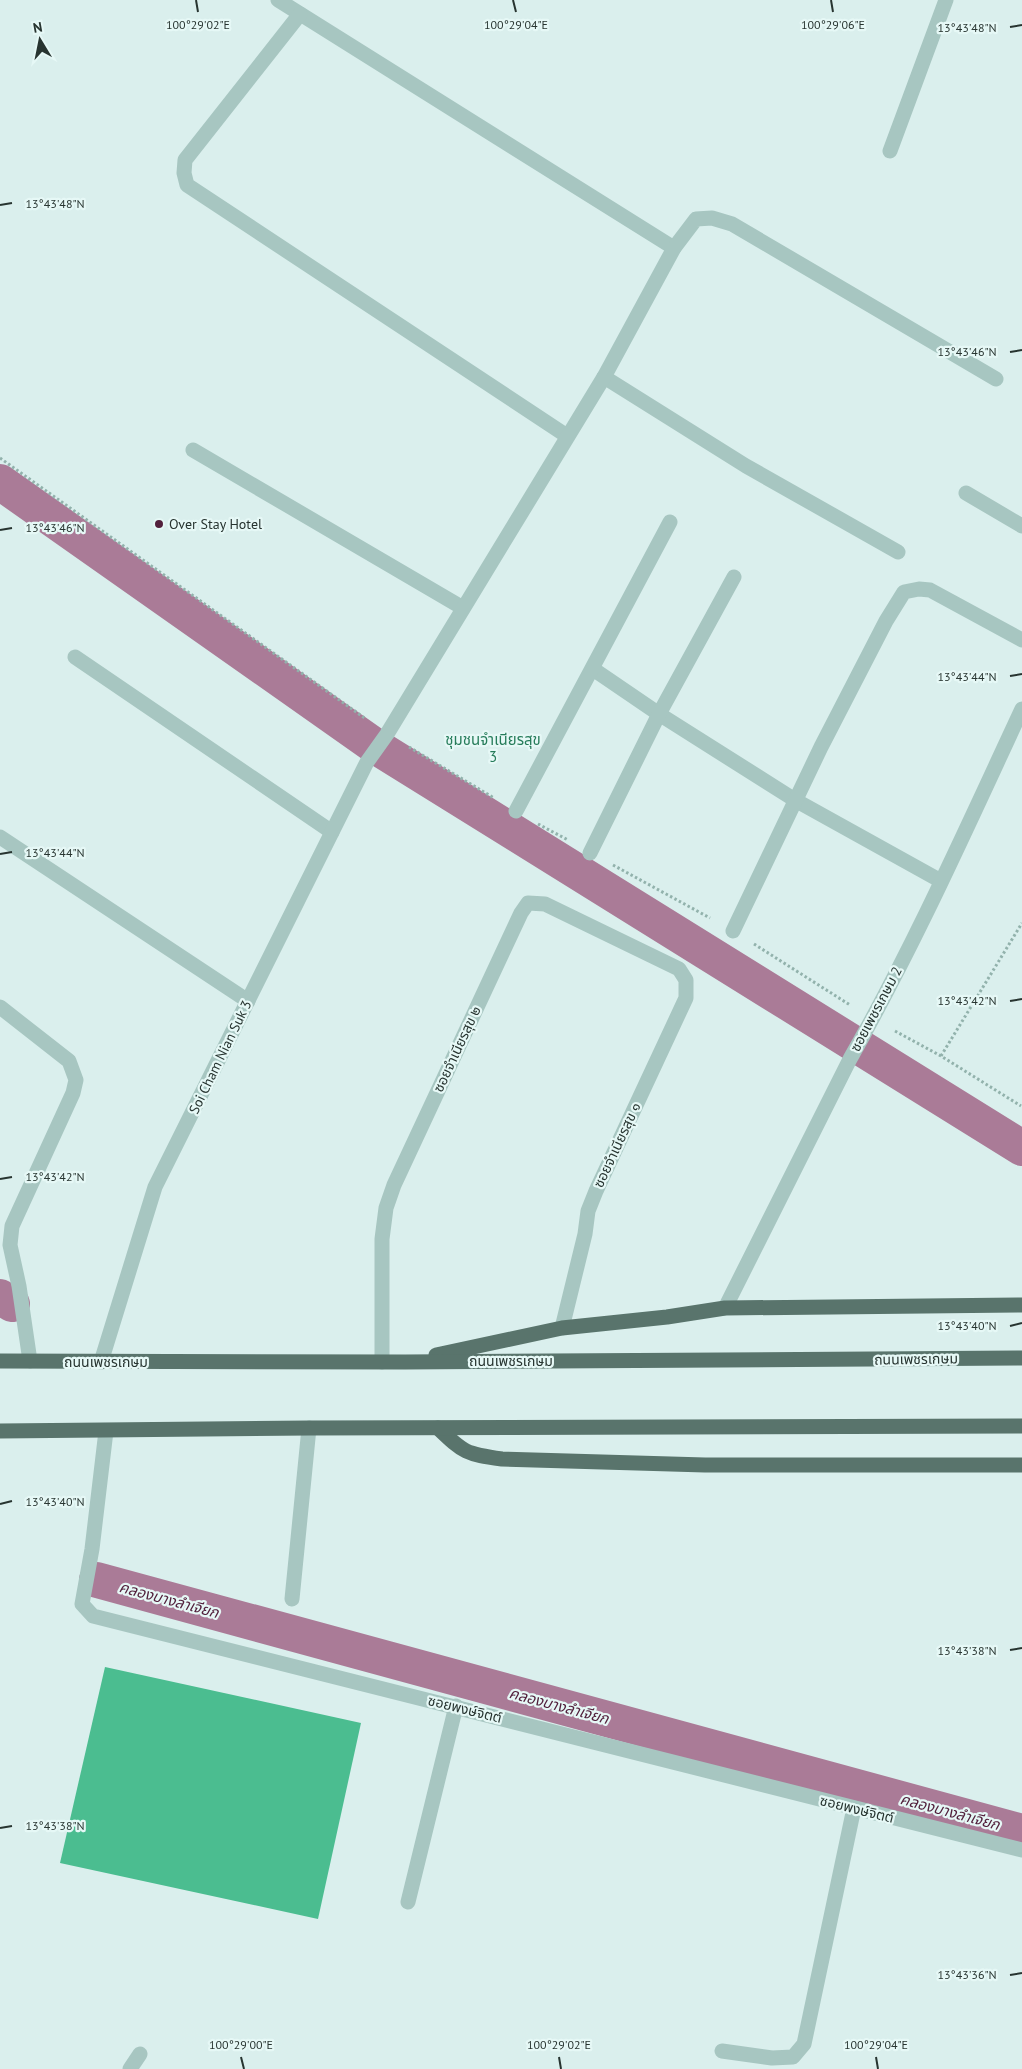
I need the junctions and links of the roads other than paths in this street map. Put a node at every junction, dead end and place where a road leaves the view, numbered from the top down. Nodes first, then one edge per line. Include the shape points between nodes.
1 (278, 0) edge
2 (946, 0) edge
3 (300, 14) junction
4 (890, 151) dead end
5 (674, 248) junction
6 (604, 377) junction
7 (996, 379) dead end
8 (567, 436) junction
9 (193, 450) dead end
10 (966, 493) dead end
11 (670, 522) dead end
12 (1022, 526) edge
13 (898, 552) dead end
14 (734, 577) dead end
15 (463, 608) junction
16 (1022, 640) edge
17 (75, 657) dead end
18 (593, 669) junction
19 (1022, 709) edge
20 (659, 714) junction
21 (795, 800) junction
22 (516, 811) road end
23 (332, 832) junction
24 (0, 837) edge
25 (590, 853) road end
26 (941, 881) junction
27 (733, 931) road end
28 (679, 969) joint
29 (248, 1001) junction
30 (0, 1007) edge
31 (1022, 1305) edge
32 (726, 1308) junction
33 (562, 1328) junction
34 (1022, 1358) edge
35 (0, 1361) edge
36 (30, 1362) junction
37 (101, 1362) junction
38 (382, 1362) junction
39 (405, 1362) junction
40 (1022, 1426) edge
41 (309, 1428) junction
42 (438, 1428) junction
43 (106, 1430) junction
44 (0, 1431) edge
45 (1022, 1465) edge
46 (292, 1599) dead end
47 (456, 1706) junction
48 (854, 1808) junction
49 (1022, 1850) edge
50 (408, 1902) dead end
51 (722, 2051) dead end
52 (140, 2054) dead end
53 (130, 2069) edge

1 - 3 street
2 - 4 street
3 - 5 street
3 - 8 street via 185,160 187,185
5 - 6 street, Soi Cham Nian Suk 3
5 - 7 street, Soi Cham Nian Suk 3 via 696,219 712,218 732,224
6 - 8 street, Soi Cham Nian Suk 3
6 - 13 street via 746,466
8 - 15 street, Soi Cham Nian Suk 3
9 - 15 street
10 - 12 street
11 - 18 street
14 - 20 street
15 - 23 street, Soi Cham Nian Suk 3 via 367,762
16 - 21 street via 930,590 904,592 886,620
17 - 23 street
18 - 20 street
18 - 22 street
19 - 26 street, ซอยเพชรเกษม 2
20 - 21 street
20 - 25 street
21 - 26 street
21 - 27 street
23 - 29 street, Soi Cham Nian Suk 3
24 - 29 street
26 - 32 street, ซอยเพชรเกษม 2
28 - 33 street, ซอยจำเนียรสุข ๑ via 686,980 686,998 588,1211
28 - 38 street, ซอยจำเนียรสุข ๒ via 545,904 528,903 386,1208 382,1239
29 - 37 street, Soi Cham Nian Suk 3 via 155,1188
30 - 36 street via 68,1061 76,1080 12,1226 10,1245
31 - 32 main road
32 - 33 main road
33 - 39 main road
34 - 39 main road, ถนนเพชรเกษม
35 - 36 main road, ถนนเพชรเกษม
36 - 37 main road, ถนนเพชรเกษม
37 - 38 main road, ถนนเพชรเกษม
38 - 39 main road, ถนนเพชรเกษม
40 - 42 main road
41 - 42 main road
41 - 43 main road
41 - 46 street
42 - 45 main road via 460,1449 474,1455 502,1459 713,1465
43 - 44 main road
43 - 47 street, ซอยพงษ์จิตต์ via 82,1604 93,1616
47 - 48 street, ซอยพงษ์จิตต์
47 - 50 street
48 - 49 street, ซอยพงษ์จิตต์
48 - 51 street via 804,2044 793,2057 772,2058
52 - 53 street

